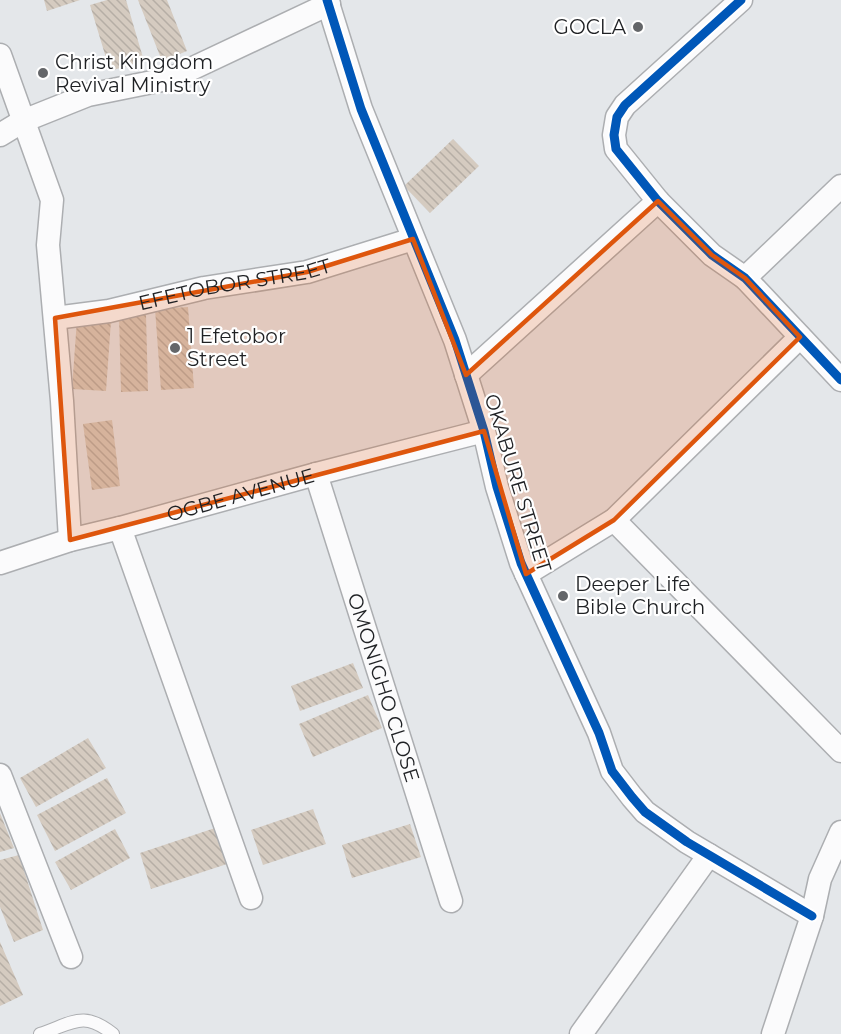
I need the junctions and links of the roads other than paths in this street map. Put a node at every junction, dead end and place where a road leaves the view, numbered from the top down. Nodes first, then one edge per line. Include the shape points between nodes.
1 (741, 0) edge
2 (328, 2) edge
3 (0, 55) edge
4 (23, 121) junction
5 (0, 135) edge
6 (841, 186) edge
7 (658, 201) junction
8 (413, 239) junction
9 (745, 278) junction
10 (55, 318) junction
11 (800, 337) junction
12 (466, 375) junction
13 (841, 380) edge
14 (484, 431) junction
15 (316, 474) junction
16 (614, 520) junction
17 (120, 528) junction
18 (70, 540) junction
19 (0, 563) edge
20 (526, 574) junction
21 (841, 751) edge
22 (0, 775) edge
23 (841, 832) edge
24 (709, 855) junction
25 (831, 880) edge
26 (250, 898) dead end
27 (451, 901) dead end
28 (812, 916) junction
29 (72, 957) dead end
30 (40, 1034) edge
31 (113, 1034) edge
32 (582, 1034) edge
33 (772, 1034) edge

1 - 7 street via 625,105 617,117 616,149
2 - 4 street via 172,78 88,95
2 - 8 street, OKABURE STREET via 361,109
3 - 4 street
4 - 5 street
4 - 10 street via 52,200 48,245
6 - 9 street
7 - 9 street via 712,255
7 - 12 street
8 - 10 street, EFETOBOR STREET via 308,272
8 - 12 street, OKABURE STREET
9 - 11 street
10 - 18 street
11 - 13 street
11 - 16 street
12 - 14 street, OKABURE STREET
14 - 15 street, OGBE AVENUE
14 - 20 street, OKABURE STREET via 497,487
15 - 17 street, OGBE AVENUE
15 - 27 street, OMONIGHO CLOSE
16 - 20 street
16 - 21 street
17 - 18 street, OGBE AVENUE
17 - 26 street
18 - 19 street, OGBE AVENUE
20 - 24 street, OKABURE STREET via 599,733 612,771 645,812
22 - 29 street
23 - 25 street
24 - 28 street, OKABURE STREET
24 - 32 street
25 - 28 street
28 - 33 street
30 - 31 lane via 82,1019 99,1022

